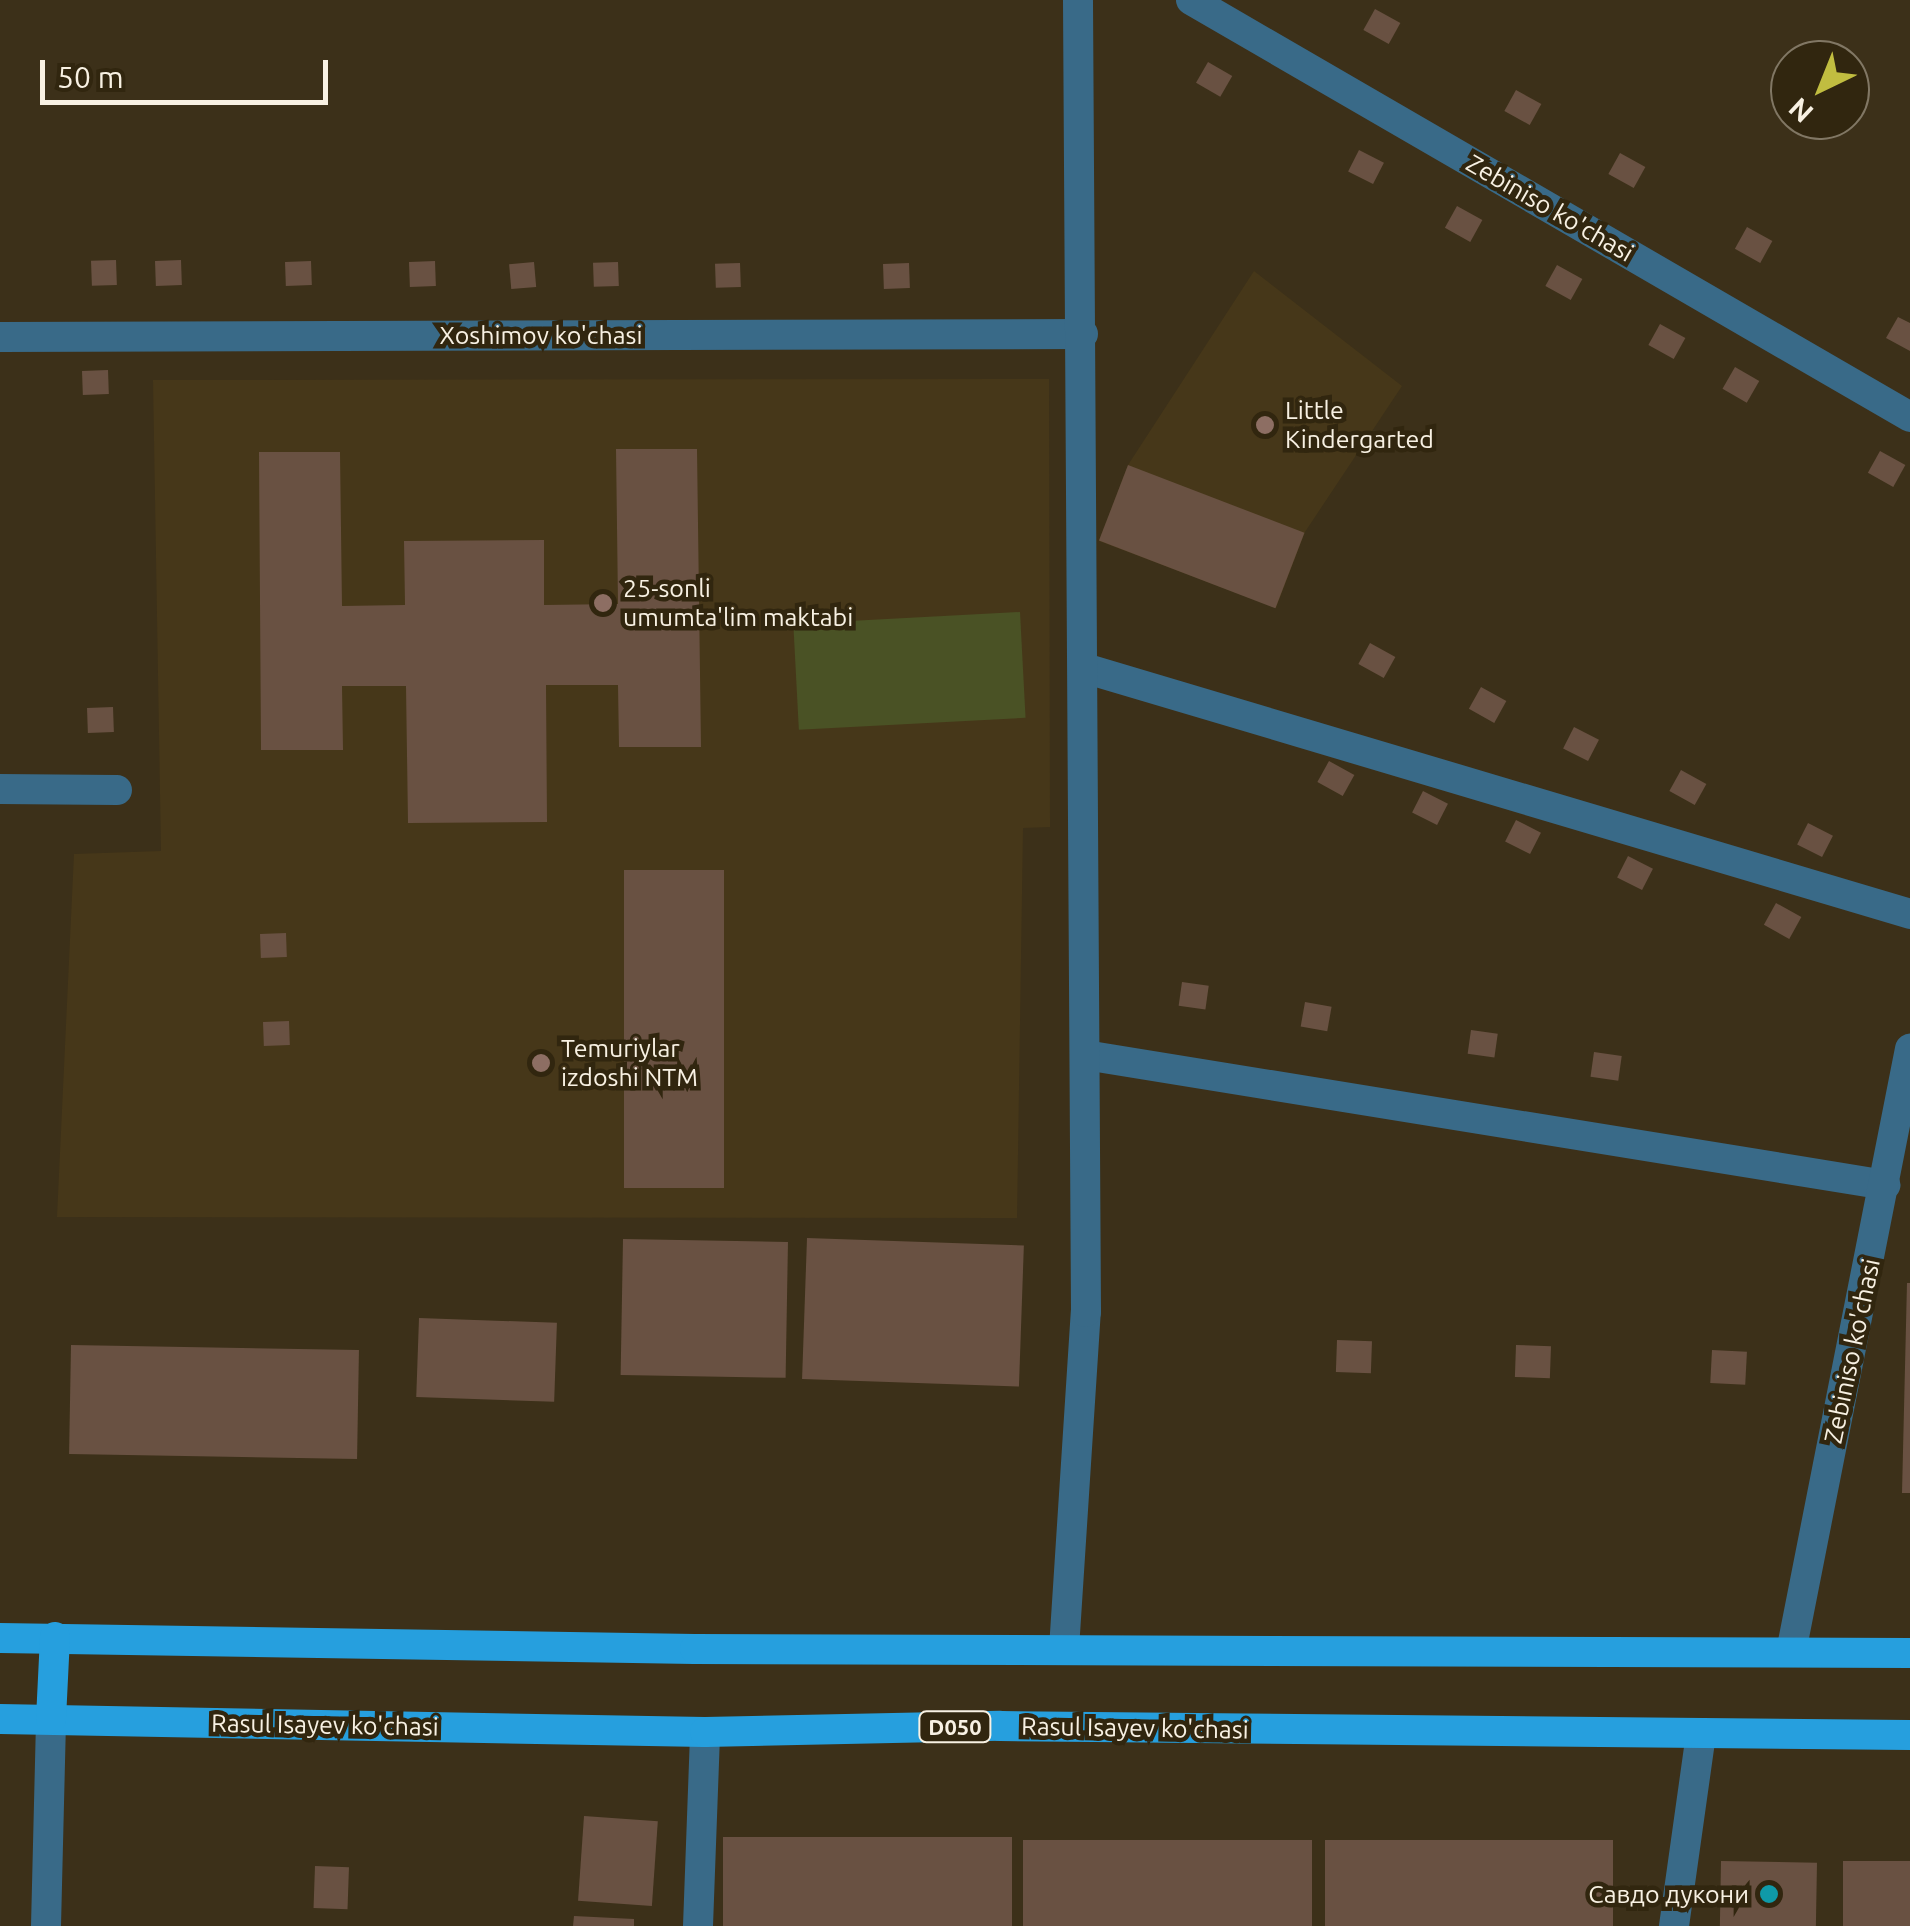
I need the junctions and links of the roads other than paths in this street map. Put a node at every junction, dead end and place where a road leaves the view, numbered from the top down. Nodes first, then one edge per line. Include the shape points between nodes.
1 (1078, 0) edge
2 (1191, 0) edge
3 (1083, 334) junction
4 (0, 337) edge
5 (1910, 416) edge
6 (1084, 668) junction
7 (0, 790) edge
8 (117, 790) dead end
9 (1910, 914) edge
10 (1910, 1049) edge
11 (1085, 1054) junction
12 (1886, 1185) junction
13 (55, 1636) junction
14 (0, 1638) edge
15 (1064, 1649) junction
16 (1790, 1652) junction
17 (1910, 1654) edge
18 (0, 1719) edge
19 (52, 1720) junction
20 (705, 1732) junction
21 (1701, 1733) junction
22 (1910, 1735) edge
23 (46, 1926) edge
24 (698, 1926) edge
25 (1674, 1926) edge

1 - 3 street
2 - 5 street, Zebiniso ko'chasi
3 - 4 street, Xoshimov ko'chasi
3 - 6 street
6 - 9 street
6 - 11 street
7 - 8 street
10 - 12 street, Zebiniso ko'chasi
11 - 12 street
11 - 15 street via 1086,1312
12 - 16 street, Zebiniso ko'chasi
13 - 14 main road
13 - 15 main road
13 - 19 main road
15 - 16 main road
16 - 17 main road
18 - 19 main road, Rasul Isayev ko'chasi / D050
19 - 20 main road, Rasul Isayev ko'chasi / D050
19 - 23 street
20 - 21 main road, Rasul Isayev ko'chasi / D050 via 1020,1726
20 - 24 street
21 - 22 main road, Rasul Isayev ko'chasi / D050
21 - 25 street

